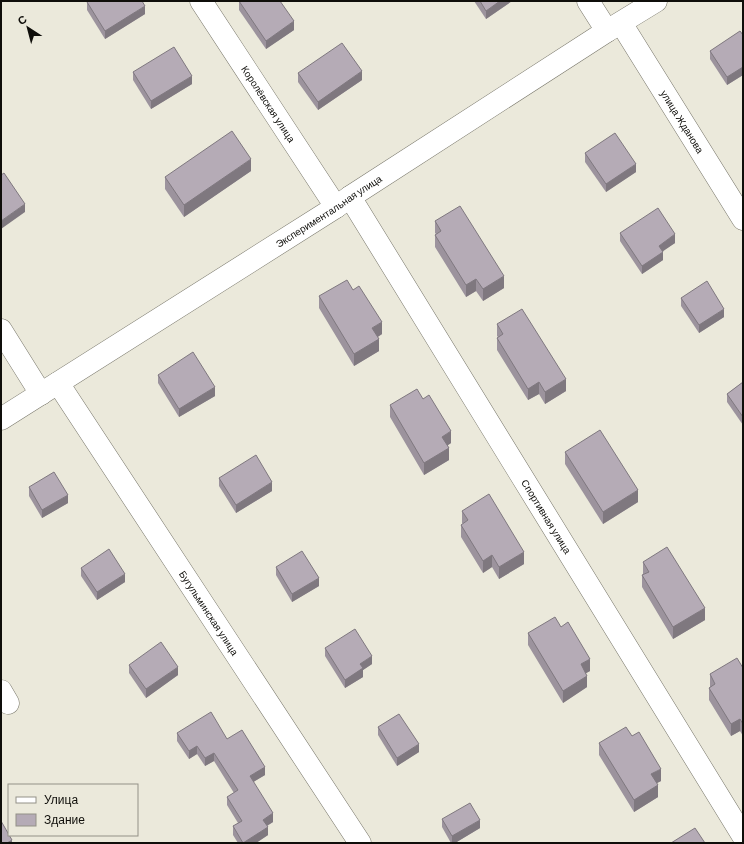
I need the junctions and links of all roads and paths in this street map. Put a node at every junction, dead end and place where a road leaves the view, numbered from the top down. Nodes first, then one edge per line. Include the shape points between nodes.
1 (201, 1) edge
2 (588, 1) edge
3 (656, 1) edge
4 (614, 27) junction
5 (343, 202) junction
6 (743, 219) edge
7 (1, 330) edge
8 (49, 388) junction
9 (1, 420) edge
10 (743, 836) edge
11 (360, 843) edge

1 - 5 street, Королёвская улица
2 - 4 street, улица Жданова
3 - 4 street, Экспериментальная улица
4 - 5 street, Экспериментальная улица
4 - 6 street, улица Жданова
5 - 8 street, Экспериментальная улица
5 - 10 street, Спортивная улица
7 - 8 street, Бугульминская улица
8 - 9 street, Экспериментальная улица
8 - 11 street, Бугульминская улица

